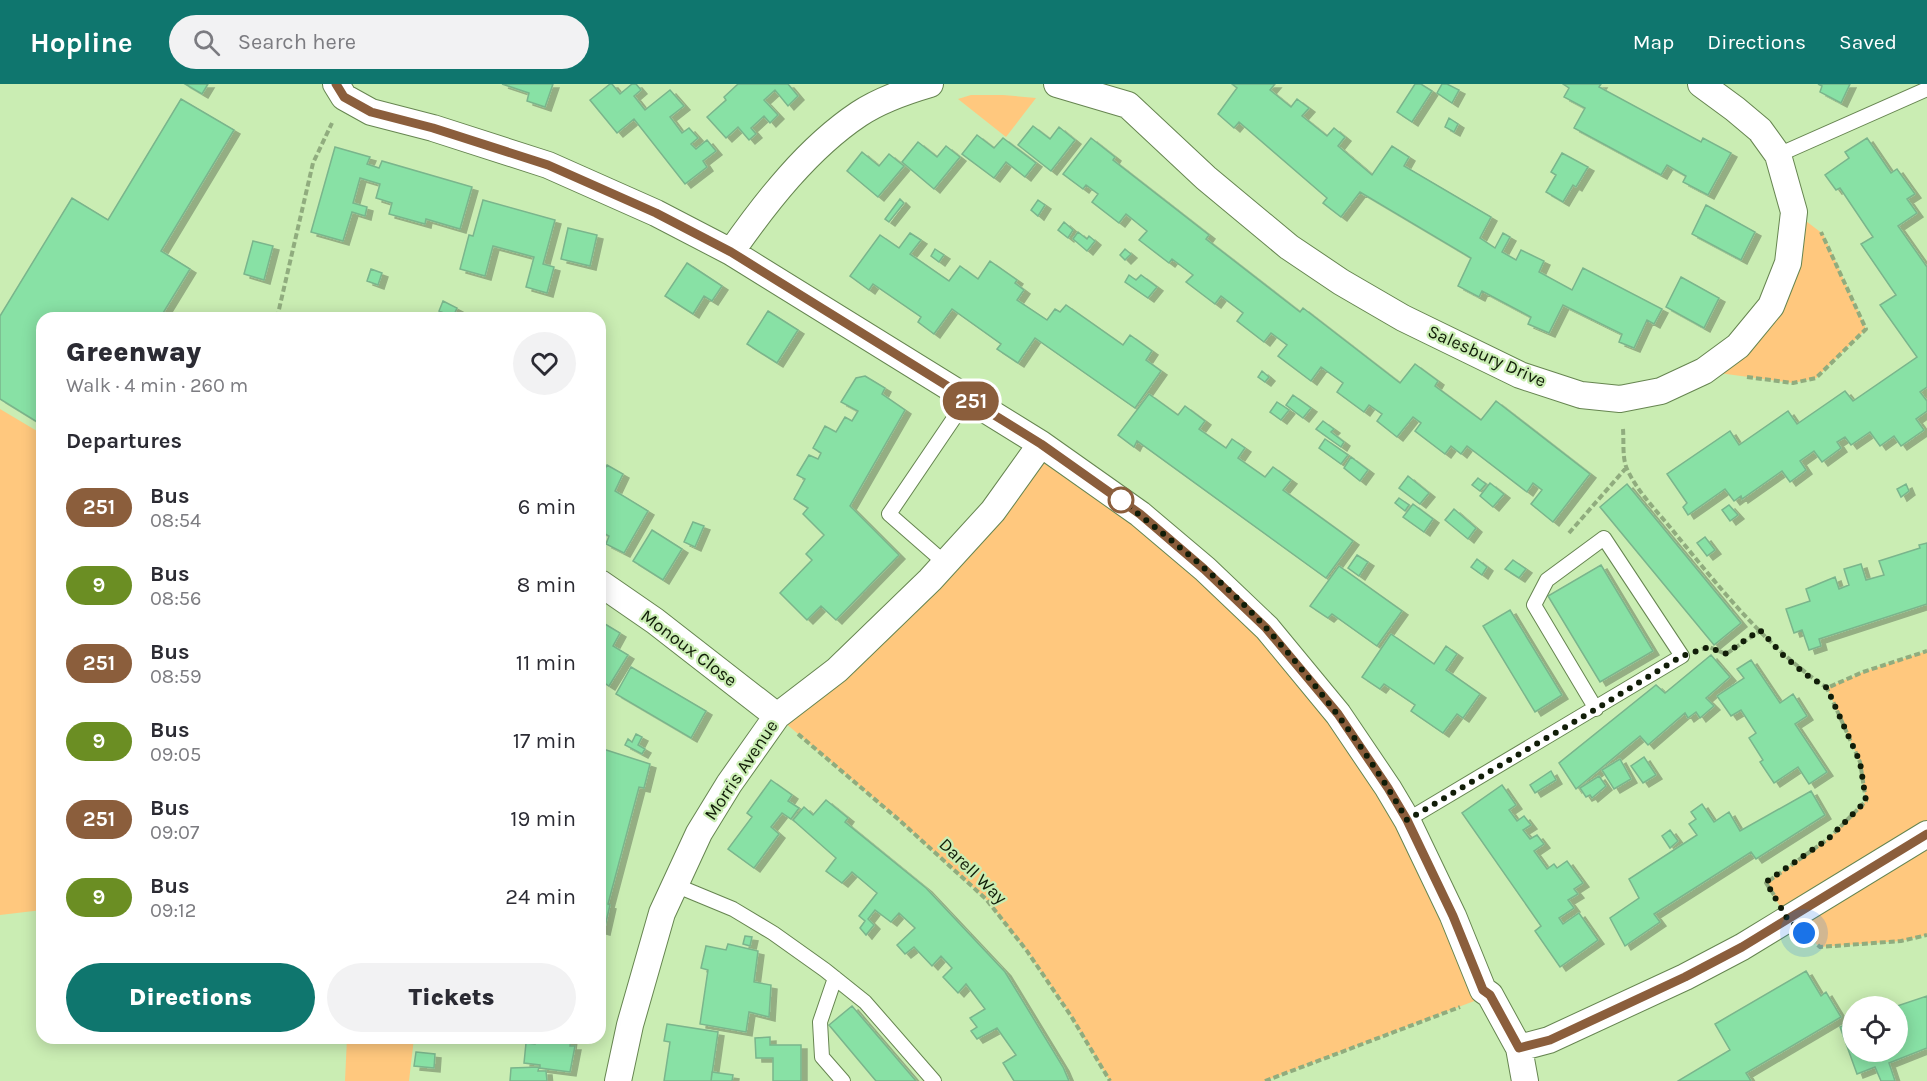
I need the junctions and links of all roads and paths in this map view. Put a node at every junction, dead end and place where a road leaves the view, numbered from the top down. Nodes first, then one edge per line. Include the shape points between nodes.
1 (1057, 84) edge
2 (1701, 84) edge
3 (914, 86) edge
4 (1927, 89) edge
5 (340, 90) edge
6 (1129, 95) edge
7 (1778, 155) junction
8 (1794, 212) junction
9 (731, 252) junction
10 (278, 312) edge
11 (1704, 371) junction
12 (968, 399) junction
13 (1620, 399) junction
14 (1041, 444) junction
15 (945, 563) junction
16 (606, 587) edge
17 (1760, 630) junction
18 (1927, 651) edge
19 (1682, 656) junction
20 (1827, 688) junction
21 (1596, 709) junction
22 (777, 716) junction
23 (1407, 820) junction
24 (1927, 834) edge
25 (675, 885) junction
26 (1788, 920) junction
27 (1927, 935) edge
28 (835, 978) junction
29 (1490, 995) junction
30 (1519, 1048) junction
31 (618, 1081) edge
32 (843, 1081) edge
33 (934, 1081) edge
34 (1110, 1081) edge
35 (1264, 1081) edge
36 (1525, 1081) edge

1 - 6 street, Salesbury Drive
2 - 7 street, Salesbury Drive via 1760,130
3 - 9 street via 859,113 826,139 767,201
4 - 7 lane
5 - 9 street via 371,112 548,165 656,213
5 - 10 path via 313,163
6 - 13 street, Salesbury Drive via 1246,212 1341,282 1403,318 1520,375 1581,394
7 - 8 street, Salesbury Drive
8 - 11 street, Salesbury Drive via 1788,263 1771,306 1738,345
8 - 11 path via 1823,234 1866,329 1816,378 1793,383
9 - 12 street
11 - 13 street, Salesbury Drive via 1661,391
12 - 14 street
12 - 15 lane via 890,514
13 - 17 path via 1626,468 1643,495 1710,576
14 - 15 street, Morris Avenue via 993,511
14 - 23 street via 1140,514 1266,628 1338,714
15 - 22 street, Morris Avenue via 837,670
16 - 22 street, Monoux Close
17 - 19 path via 1725,654 1709,647
17 - 20 path via 1783,655
18 - 20 path
19 - 21 lane
19 - 21 lane via 1604,538 1547,580 1534,605
20 - 26 path via 1860,762 1866,801 1828,839 1766,882
21 - 23 lane
22 - 25 street, Morris Avenue via 699,833
22 - 34 path, Darell Way via 986,899 1027,951
23 - 29 street via 1483,990
24 - 26 street
25 - 28 lane via 733,909
25 - 31 street, Morris Avenue via 648,959
26 - 27 path via 1820,947 1901,941
26 - 30 street via 1624,1006 1550,1040
28 - 32 lane via 820,1022 822,1057
28 - 33 lane via 865,1002
29 - 30 street
29 - 35 path
30 - 36 street

